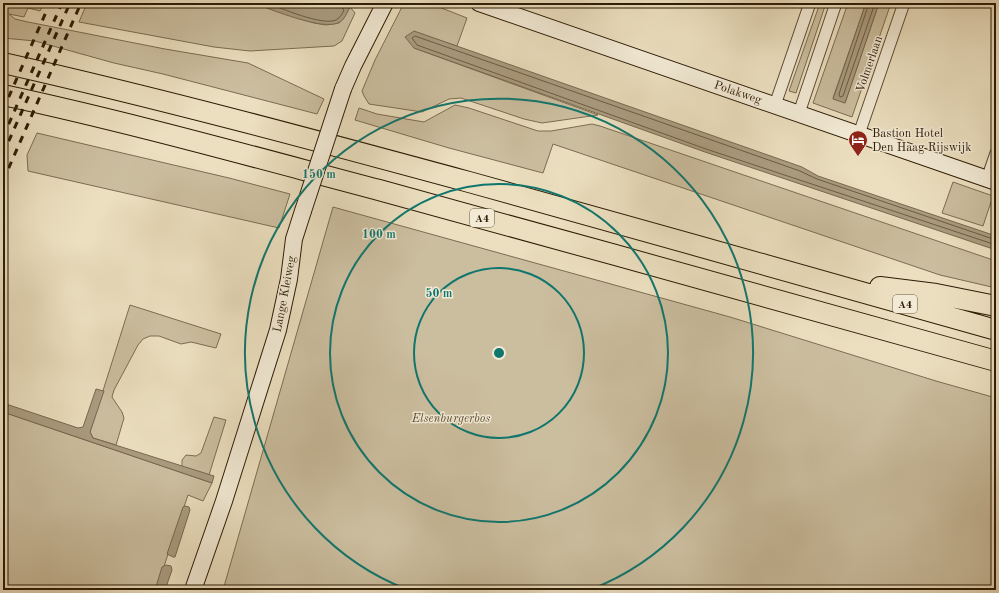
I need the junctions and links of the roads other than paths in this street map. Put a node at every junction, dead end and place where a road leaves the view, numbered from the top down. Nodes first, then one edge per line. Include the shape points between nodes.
1 (385, 3) edge
2 (479, 3) edge
3 (810, 3) edge
4 (836, 3) edge
5 (904, 3) edge
6 (3, 63) edge
7 (3, 95) edge
8 (775, 105) junction
9 (798, 113) junction
10 (859, 134) junction
11 (996, 153) edge
12 (992, 180) edge
13 (815, 279) junction
14 (996, 306) edge
15 (996, 330) edge
16 (959, 351) junction
17 (996, 361) edge
18 (996, 368) edge
19 (194, 590) edge

1 - 19 street, Lange Kleiweg, bridge via 343,89 302,211 294,239 289,279 278,330
2 - 8 street, Polakweg
3 - 8 street
4 - 9 street
5 - 10 street, Volmerlaan
6 - 13 highway, A4 via 288,132
7 - 16 highway, A4 via 292,167
8 - 9 street, Polakweg
9 - 10 street, Polakweg
10 - 12 street, Polakweg
11 - 12 street
13 - 14 highway, A4 via 936,294
13 - 15 highway, A4
16 - 17 highway, A4
16 - 18 highway, A4

